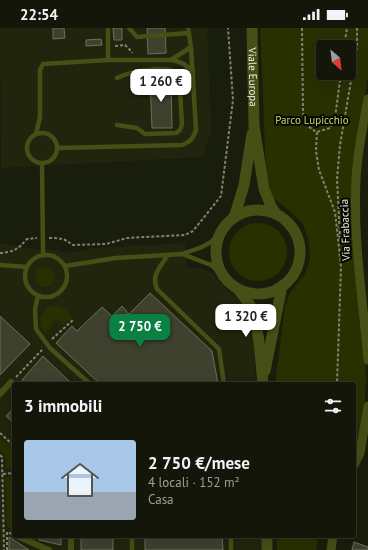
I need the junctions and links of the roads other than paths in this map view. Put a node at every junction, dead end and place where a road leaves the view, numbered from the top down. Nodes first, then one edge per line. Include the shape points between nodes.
1 (108, 28) edge
2 (130, 28) edge
3 (252, 28) edge
4 (188, 30) edge
5 (191, 47) junction
6 (108, 60) junction
7 (171, 60) junction
8 (193, 72) junction
9 (117, 78) dead end
10 (368, 99) edge
11 (117, 125) dead end
12 (254, 126) junction
13 (36, 134) junction
14 (57, 148) junction
15 (42, 163) junction
16 (276, 214) junction
17 (234, 218) junction
18 (221, 233) junction
19 (182, 254) junction
20 (43, 255) junction
21 (168, 255) junction
22 (0, 265) edge
23 (65, 266) junction
24 (28, 267) junction
25 (224, 276) junction
26 (282, 286) junction
27 (238, 288) junction
28 (38, 296) junction
29 (368, 360) edge
30 (88, 382) edge
31 (224, 382) edge
32 (263, 382) edge
33 (263, 382) edge
34 (12, 383) edge
35 (0, 394) edge
36 (368, 406) edge
37 (356, 461) edge
38 (22, 538) edge
39 (71, 538) edge
40 (132, 538) edge
41 (231, 538) edge
42 (267, 538) edge
43 (333, 538) edge
44 (49, 550) edge
45 (71, 550) edge
46 (132, 550) edge
47 (231, 550) edge
48 (267, 550) edge
49 (331, 550) edge

1 - 6 lane
2 - 4 lane via 137,37
3 - 12 street, Viale Europa
4 - 5 lane
5 - 7 lane
5 - 8 lane
6 - 7 lane
6 - 13 lane via 43,64 40,70 40,116
7 - 8 lane via 184,64
8 - 14 lane via 196,130 189,142 182,145
9 - 11 lane via 138,71 175,70 179,74 182,124 176,133 145,134 137,128
10 - 29 street, Via Frabaccia via 357,166 356,223
12 - 16 street, Viale Europa via 264,189
12 - 17 street, Viale Europa via 244,185
13 - 14 lane via 48,134 55,140
13 - 15 lane via 29,139 26,147 31,159
14 - 15 lane via 51,160
15 - 20 lane
16 - 17 street via 264,210 249,211
16 - 26 street via 289,223 299,244 300,258 295,272
17 - 18 street
18 - 19 lane via 202,247
18 - 25 street via 216,253
19 - 21 lane
19 - 25 lane via 211,265
20 - 23 lane via 56,257
20 - 24 lane via 31,261
21 - 23 lane via 116,258
21 - 31 lane via 155,276 157,289 219,349
22 - 24 lane
23 - 28 lane via 68,278 63,289 52,297
24 - 28 lane via 28,287
25 - 27 street
26 - 27 street via 259,294
26 - 32 street
27 - 33 street via 253,312
28 - 30 lane via 35,309 36,329
34 - 35 street
36 - 37 street via 360,453
38 - 44 street
39 - 45 street
40 - 46 lane
41 - 47 lane
42 - 48 street
43 - 49 street

